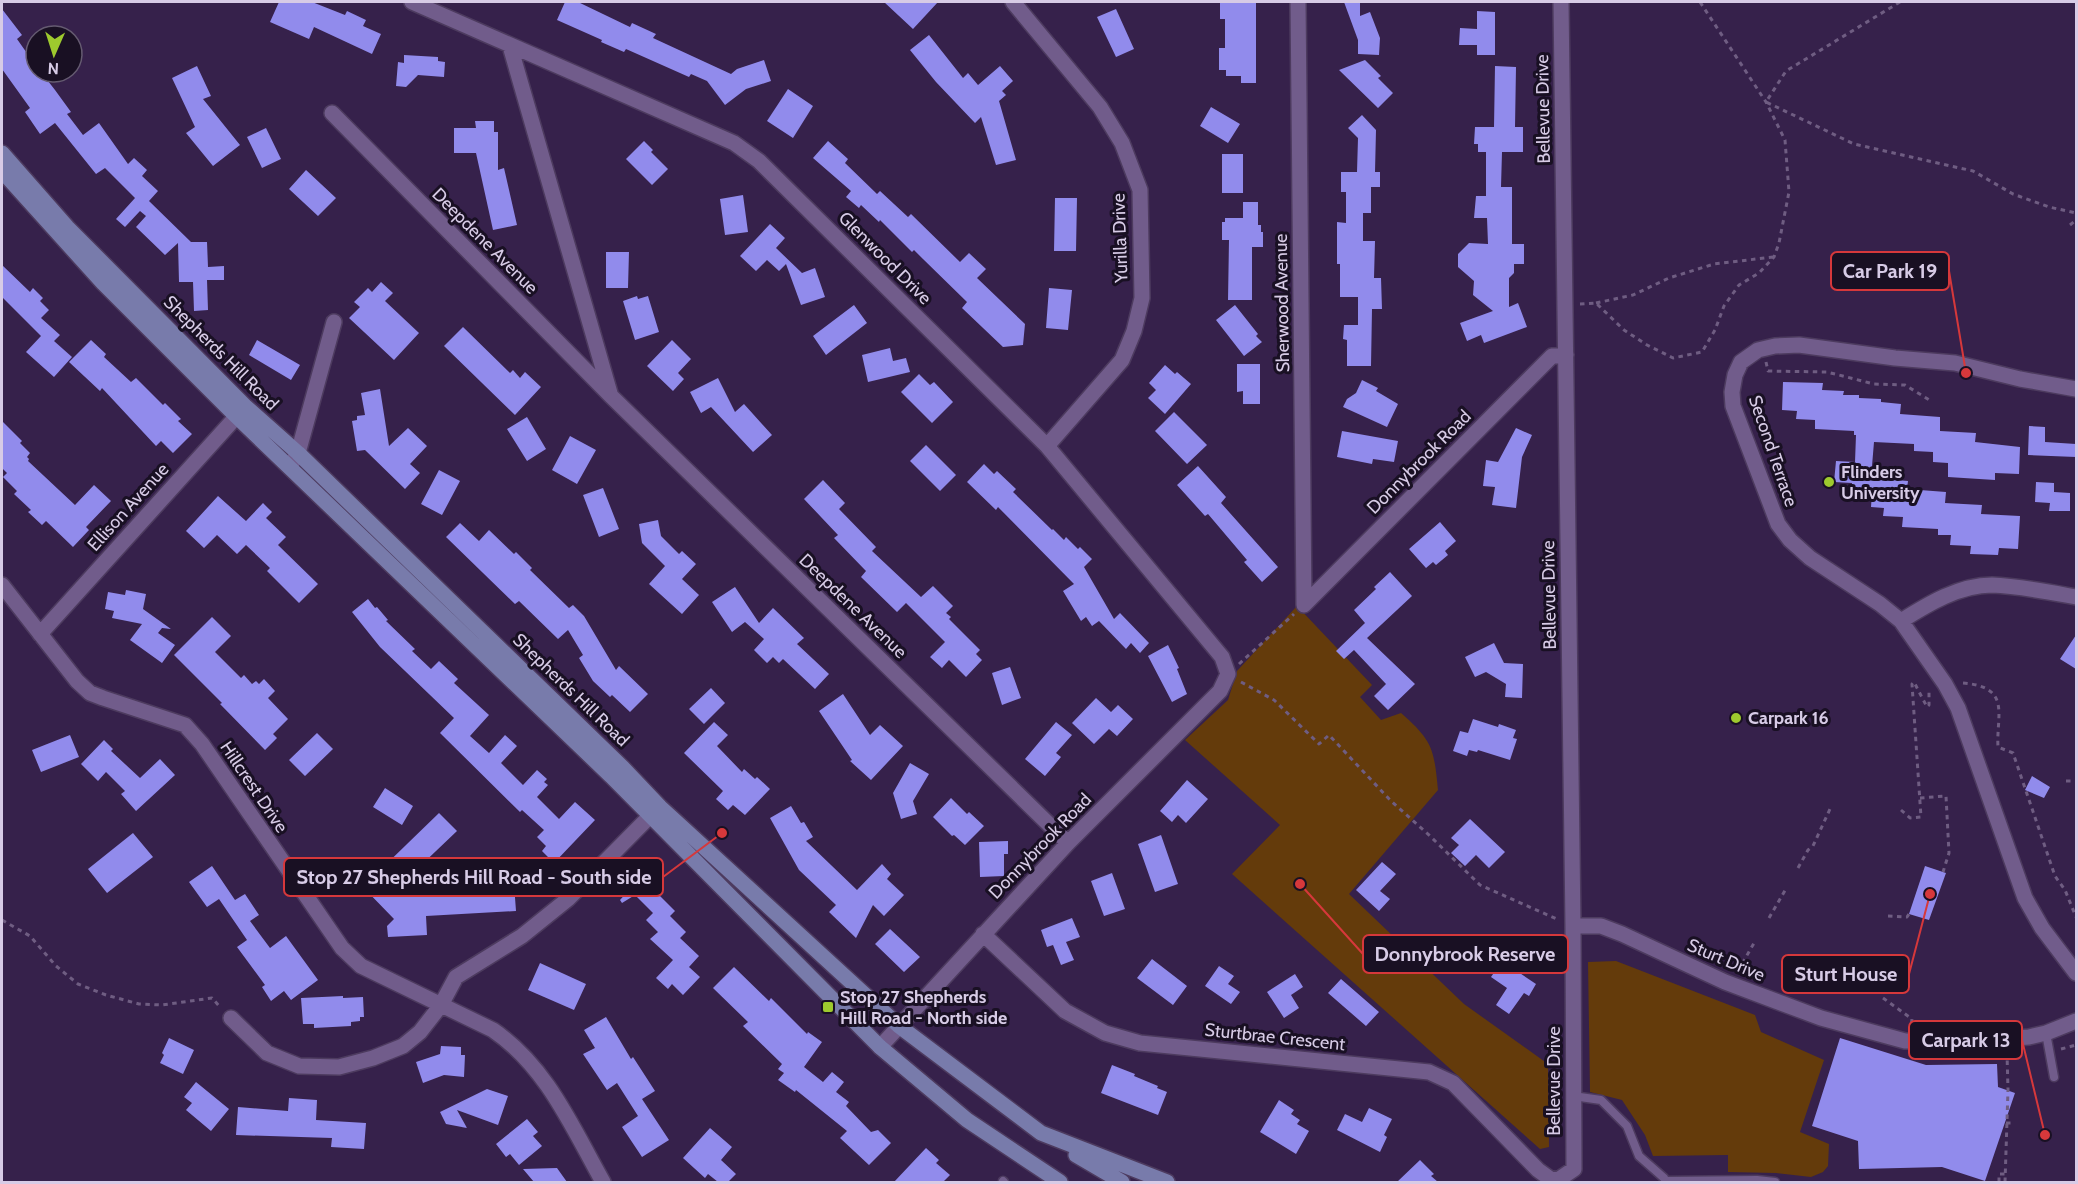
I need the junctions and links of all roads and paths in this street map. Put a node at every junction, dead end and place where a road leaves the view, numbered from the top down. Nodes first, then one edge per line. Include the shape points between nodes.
1 (412, 2) edge
2 (1012, 2) edge
3 (1298, 2) edge
4 (1561, 2) edge
5 (1700, 2) edge
6 (1900, 2) edge
7 (510, 46) junction
8 (1766, 102) junction
9 (332, 112) dead end
10 (2, 153) edge
11 (2, 171) edge
12 (2076, 213) edge
13 (2076, 220) edge
14 (2070, 225) dead end
15 (1773, 257) junction
16 (1596, 303) junction
17 (1565, 305) junction
18 (334, 322) dead end
19 (1763, 349) junction
20 (1566, 355) junction
21 (2076, 389) edge
22 (611, 396) junction
23 (1930, 401) dead end
24 (241, 411) junction
25 (1047, 446) junction
26 (294, 459) junction
27 (2, 585) edge
28 (2076, 597) edge
29 (1304, 605) junction
30 (1901, 621) junction
31 (40, 634) junction
32 (1934, 668) junction
33 (1228, 674) junction
34 (1961, 683) dead end
35 (2066, 781) dead end
36 (2076, 781) edge
37 (1920, 798) junction
38 (1830, 809) dead end
39 (1901, 810) dead end
40 (655, 811) junction
41 (1068, 843) junction
42 (1798, 868) dead end
43 (1943, 872) dead end
44 (1787, 887) dead end
45 (1909, 914) dead end
46 (1888, 915) dead end
47 (2076, 917) edge
48 (1769, 918) dead end
49 (2, 920) edge
50 (1573, 926) junction
51 (983, 934) junction
52 (1754, 943) dead end
53 (1738, 971) dead end
54 (2076, 973) edge
55 (1883, 999) dead end
56 (441, 1005) junction
57 (231, 1018) joint
58 (2076, 1021) edge
59 (899, 1026) junction
60 (2046, 1033) junction
61 (1911, 1041) junction
62 (2076, 1045) edge
63 (880, 1047) junction
64 (2049, 1050) junction
65 (2007, 1055) dead end
66 (2054, 1077) dead end
67 (1573, 1096) junction
68 (2006, 1123) junction
69 (2014, 1123) dead end
70 (1041, 1133) junction
71 (2005, 1174) junction
72 (1558, 1180) joint
73 (603, 1182) edge
74 (1060, 1182) edge
75 (1122, 1182) edge
76 (1167, 1182) edge
77 (1666, 1182) edge
78 (1775, 1182) edge
79 (1999, 1182) edge
80 (2005, 1182) edge

1 - 7 street, Glenwood Drive
2 - 25 street, Yurilla Drive via 1100,107 1122,142 1140,190 1142,298 1134,331 1122,360
3 - 29 street, Sherwood Avenue
4 - 17 street, Bellevue Drive
5 - 8 path
6 - 8 path via 1786,70
7 - 22 street, Deepdene Avenue
7 - 25 street, Glenwood Drive via 734,143 759,161
8 - 12 path via 1854,144 1973,171 2013,194
8 - 15 path via 1785,140 1789,192
9 - 22 street, Deepdene Avenue
10 - 24 main road, Shepherds Hill Road
11 - 24 main road, Shepherds Hill Road via 103,283
13 - 14 path
15 - 16 path via 1714,264 1669,278 1633,295
15 - 16 path via 1759,273 1739,285 1702,352 1673,358 1624,330
16 - 17 path
17 - 20 street, Bellevue Drive
18 - 26 street
19 - 21 street, Second Terrace via 1799,345 1955,363
19 - 23 path via 1768,370 1827,372 1874,384 1905,385
19 - 30 street, Second Terrace via 1742,362 1735,375 1733,406 1778,524 1810,558
20 - 29 street, Donnybrook Road via 1552,356
20 - 50 street, Bellevue Drive
22 - 41 street, Deepdene Avenue
24 - 26 main road, Shepherds Hill Road
24 - 31 street, Ellison Avenue
25 - 33 street, Glenwood Drive via 1222,657
26 - 40 main road, Shepherds Hill Road via 615,760
27 - 31 street, Hillcrest Drive
28 - 30 street via 1990,585 1957,592 1925,605
29 - 33 path
30 - 32 street
31 - 56 street, Hillcrest Drive via 90,693 185,725 342,948 361,966
32 - 37 path via 1923,674 1929,683 1927,707 1912,684
32 - 54 street via 1958,708 2025,898
33 - 41 street, Donnybrook Road via 1220,691
33 - 50 path via 1274,700 1319,744 1329,735 1390,801 1480,885
34 - 47 path via 1986,688 1998,701 1998,747 2013,753 2055,876
35 - 36 path
37 - 39 path via 1921,818 1910,818
37 - 43 path via 1946,796 1949,853
38 - 42 path
40 - 56 street via 568,899 522,936 456,977
40 - 59 main road, Shepherds Hill Road
40 - 63 main road, Shepherds Hill Road
41 - 51 street, Donnybrook Road
44 - 48 path
45 - 46 path
49 - 57 path via 30,936 78,984 139,1004 212,998
50 - 61 street, Sturt Drive via 1601,927 1622,934 1725,982 1791,1007
50 - 67 street, Bellevue Drive
51 - 59 street, Donnybrook Road
51 - 72 street, Sturtbrae Crescent via 1065,1011 1105,1033 1140,1042 1429,1072 1452,1083 1538,1170
52 - 53 path
55 - 61 path via 1912,1019
56 - 57 street via 403,1046 339,1067 298,1066 267,1053
56 - 73 street, Hillcrest Drive via 493,1030 531,1063 552,1090
58 - 60 street, Sturt Drive
59 - 63 street, Donnybrook Road
59 - 70 main road, Shepherds Hill Road
60 - 61 street, Sturt Drive via 1974,1041
60 - 64 lane
62 - 64 path
63 - 74 main road, Shepherds Hill Road via 967,1120
64 - 66 lane
65 - 68 path
67 - 72 street, Bellevue Drive via 1574,1169
67 - 77 lane via 1602,1100 1627,1126 1639,1156
68 - 69 path
68 - 71 path
70 - 75 main road
70 - 76 main road, Shepherds Hill Road
71 - 79 path via 1999,1174
71 - 80 path
77 - 78 lane

